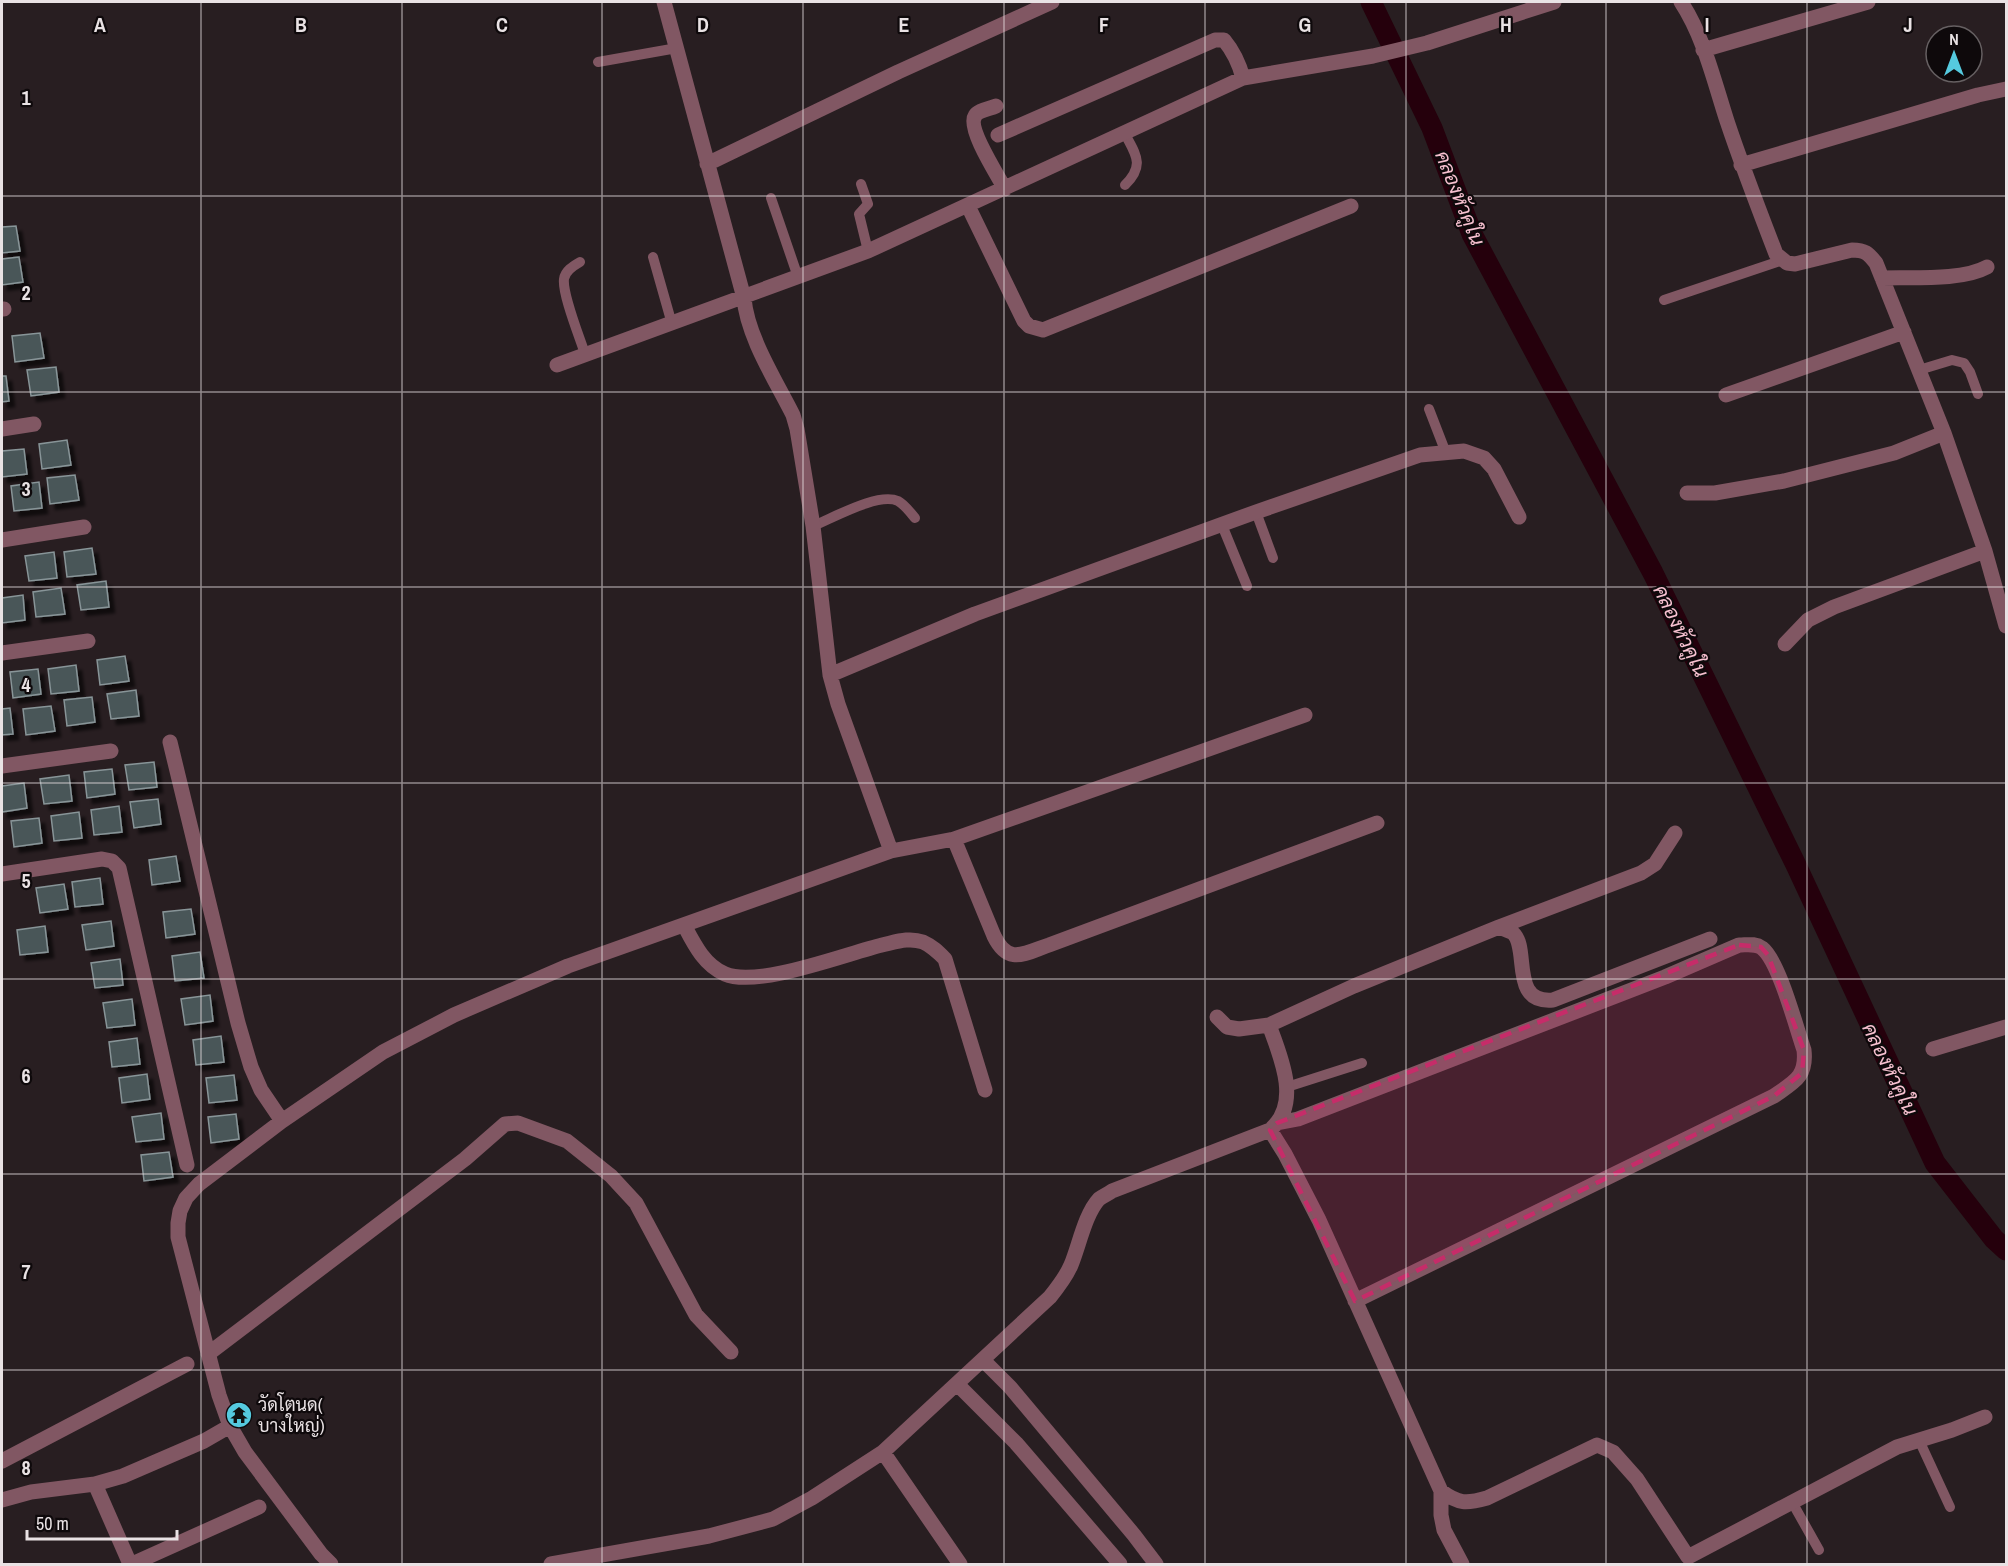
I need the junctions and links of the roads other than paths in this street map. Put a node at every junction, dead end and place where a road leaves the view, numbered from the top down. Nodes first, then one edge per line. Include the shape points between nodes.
1 (664, 2) edge
2 (1052, 2) edge
3 (1554, 2) edge
4 (1681, 2) edge
5 (1868, 2) edge
6 (677, 48) junction
7 (1703, 50) junction
8 (598, 62) dead end
9 (1243, 78) junction
10 (2007, 89) edge
11 (996, 106) dead end
12 (1125, 134) junction
13 (998, 135) dead end
14 (707, 164) junction
15 (1741, 165) junction
16 (861, 184) dead end
17 (1125, 185) dead end
18 (1005, 189) junction
19 (771, 198) dead end
20 (968, 206) junction
21 (1351, 206) dead end
22 (868, 252) junction
23 (653, 257) dead end
24 (1783, 260) junction
25 (580, 262) dead end
26 (1987, 267) dead end
27 (798, 277) junction
28 (1882, 278) junction
29 (744, 298) junction
30 (1664, 300) dead end
31 (672, 324) junction
32 (1904, 332) junction
33 (585, 354) junction
34 (557, 365) dead end
35 (1919, 370) junction
36 (1978, 394) dead end
37 (1726, 395) dead end
38 (1429, 409) dead end
39 (34, 424) dead end
40 (2, 429) edge
41 (1944, 433) junction
42 (1446, 453) junction
43 (1686, 493) dead end
44 (1256, 512) junction
45 (1519, 517) dead end
46 (915, 518) dead end
47 (1222, 525) junction
48 (813, 526) junction
49 (84, 527) dead end
50 (2, 540) edge
51 (1985, 551) junction
52 (1273, 558) dead end
53 (1246, 586) dead end
54 (2007, 626) edge
55 (88, 641) dead end
56 (1785, 644) dead end
57 (2, 653) edge
58 (830, 675) junction
59 (1305, 715) dead end
60 (170, 742) dead end
61 (111, 751) dead end
62 (2, 766) edge
63 (1377, 823) dead end
64 (1674, 833) dead end
65 (954, 839) junction
66 (891, 851) junction
67 (2, 874) edge
68 (684, 925) junction
69 (1499, 927) junction
70 (1710, 939) dead end
71 (1217, 1017) dead end
72 (1269, 1025) junction
73 (2007, 1027) edge
74 (1933, 1049) dead end
75 (1362, 1063) dead end
76 (1287, 1088) junction
77 (985, 1090) dead end
78 (282, 1121) junction
79 (1274, 1126) junction
80 (187, 1165) dead end
81 (1355, 1301) junction
82 (731, 1352) dead end
83 (208, 1354) junction
84 (983, 1360) junction
85 (187, 1364) dead end
86 (957, 1384) junction
87 (1985, 1417) dead end
88 (230, 1426) junction
89 (1919, 1440) junction
90 (883, 1452) junction
91 (2, 1461) edge
92 (95, 1484) junction
93 (1441, 1491) junction
94 (2, 1500) edge
95 (1792, 1502) junction
96 (259, 1507) dead end
97 (1950, 1508) dead end
98 (1819, 1550) dead end
99 (623, 1558) edge
100 (1683, 1561) edge
101 (131, 1564) edge
102 (331, 1564) edge
103 (551, 1564) edge
104 (960, 1564) edge
105 (1120, 1564) edge
106 (1156, 1564) edge
107 (1462, 1564) edge

1 - 6 street
2 - 14 street
3 - 9 street via 1427,43
4 - 7 street
5 - 7 street
6 - 8 lane
6 - 14 street
7 - 15 street
9 - 12 street
9 - 13 street via 1232,50 1224,40 1215,40
10 - 15 street
11 - 18 street via 979,113 972,123
12 - 17 lane via 1138,163 1134,176
12 - 18 street
14 - 29 street
15 - 24 street via 1776,254
16 - 22 lane via 868,204 859,214
18 - 20 street
19 - 27 lane
20 - 21 street via 1024,321 1043,330
20 - 22 street
22 - 27 street
23 - 31 lane
24 - 28 street via 1795,264 1860,250 1868,252
24 - 30 lane
25 - 33 lane via 564,277 564,289
26 - 28 street via 1976,273
27 - 29 street
28 - 32 street
29 - 31 street
29 - 48 street via 750,328 793,415
31 - 33 street
32 - 35 street
32 - 37 street
33 - 34 street
35 - 36 lane via 1952,360 1964,363
35 - 41 street
38 - 42 lane
39 - 40 street
41 - 43 street via 1894,453 1784,481 1715,493
41 - 51 street
42 - 44 street via 1420,455
42 - 45 street via 1464,450 1484,459 1494,469
44 - 47 street
44 - 52 lane
46 - 48 lane via 899,502 886,498
47 - 53 lane
47 - 58 street via 975,614
48 - 58 street
49 - 50 street
51 - 54 street
51 - 56 street via 1834,607 1808,620
55 - 57 street
58 - 66 street
59 - 65 street
60 - 78 street via 251,1067
61 - 62 street
63 - 65 street via 1027,953 1009,955 1000,949
64 - 69 street via 1655,864 1641,873
65 - 66 street
66 - 68 street
67 - 80 street via 102,859 119,868
68 - 77 street via 709,963 725,974 749,977 781,974 905,940 922,942 945,958
68 - 78 street via 568,966 454,1015 383,1052
69 - 70 street via 1513,933 1526,987 1543,1001
69 - 72 street
71 - 72 street via 1227,1027 1239,1029
72 - 76 street
73 - 74 street
75 - 76 lane
76 - 79 street via 1285,1106
78 - 83 street via 200,1184 180,1211 178,1237
79 - 81 street
79 - 81 street via 1739,945 1761,947 1776,972 1804,1050 1805,1062 1796,1081 1774,1096
79 - 84 street via 1100,1199 1062,1282
81 - 93 street
82 - 83 street via 696,1315 636,1203 612,1176 567,1141 518,1123 505,1124 465,1159
83 - 88 street
84 - 86 street
84 - 106 street via 1018,1395
85 - 91 street
86 - 90 street
86 - 105 street via 1016,1443
87 - 89 street
88 - 92 street via 194,1446
88 - 102 street via 245,1452
89 - 95 street via 1879,1455
89 - 97 lane
90 - 99 street via 773,1519
90 - 104 street
92 - 94 street
92 - 101 street
93 - 100 street via 1461,1503 1472,1502 1597,1445 1613,1452 1638,1479
93 - 107 street via 1444,1530
95 - 98 lane
95 - 100 street
96 - 101 street
99 - 103 street

